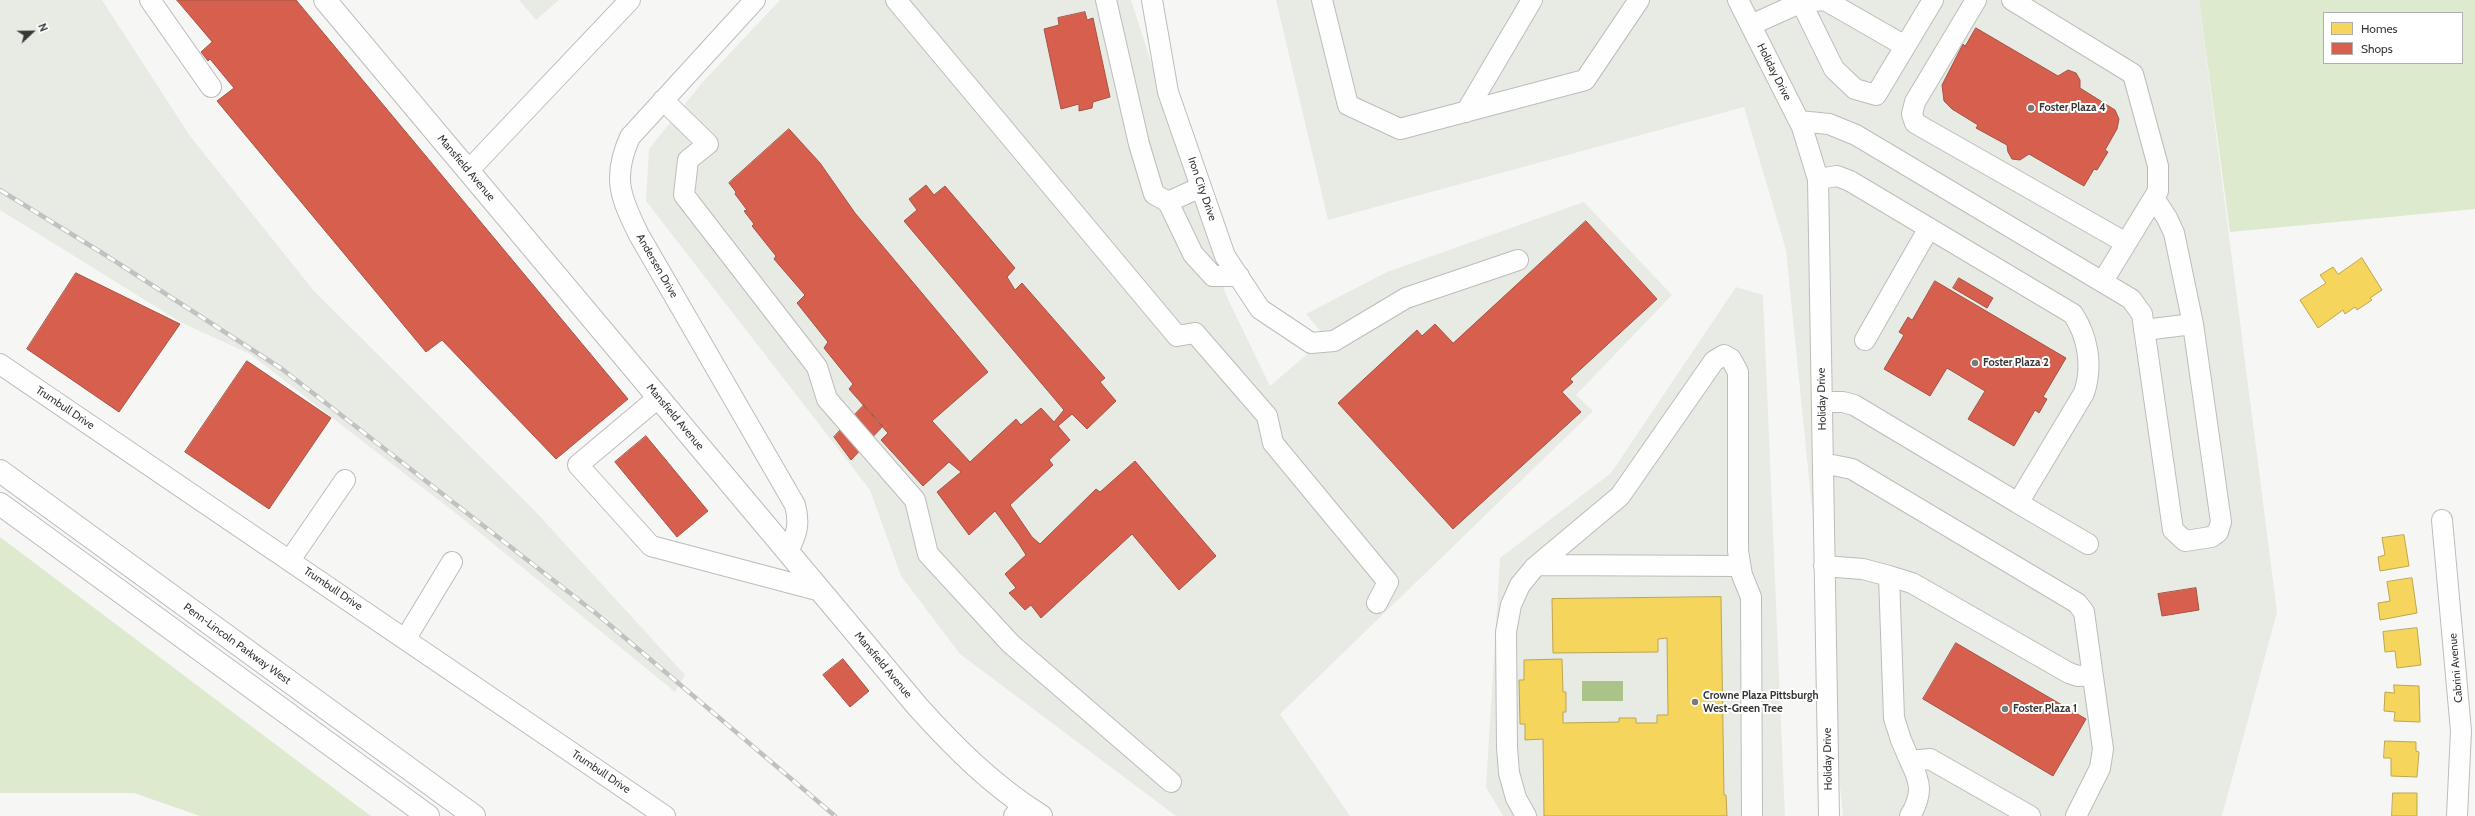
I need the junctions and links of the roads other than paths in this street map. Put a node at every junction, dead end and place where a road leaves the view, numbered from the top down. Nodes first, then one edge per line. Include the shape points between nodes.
1 (150, 0) edge
2 (324, 0) edge
3 (630, 0) edge
4 (755, 0) edge
5 (896, 0) edge
6 (1106, 0) edge
7 (1152, 0) edge
8 (1322, 0) edge
9 (1532, 0) edge
10 (1639, 0) edge
11 (1738, 0) edge
12 (1933, 0) edge
13 (1976, 0) edge
14 (2012, 0) edge
15 (1801, 1) edge
16 (1751, 25) junction
17 (1905, 46) junction
18 (211, 87) dead end
19 (662, 100) junction
20 (1466, 112) junction
21 (1799, 121) junction
22 (468, 171) junction
23 (1818, 179) junction
24 (1201, 187) junction
25 (2154, 198) junction
26 (1168, 202) junction
27 (1929, 228) junction
28 (2126, 244) junction
29 (1518, 260) dead end
30 (1239, 276) junction
31 (2103, 281) junction
32 (2193, 324) junction
33 (2144, 330) junction
34 (1865, 340) dead end
35 (0, 364) edge
36 (659, 397) junction
37 (1822, 402) junction
38 (1823, 463) junction
39 (0, 471) edge
40 (345, 480) dead end
41 (2018, 503) junction
42 (0, 504) edge
43 (2442, 520) dead end
44 (2088, 544) dead end
45 (788, 551) junction
46 (290, 560) junction
47 (452, 562) dead end
48 (1538, 565) junction
49 (1740, 566) junction
50 (1824, 566) junction
51 (1889, 576) junction
52 (821, 591) junction
53 (1377, 603) dead end
54 (406, 638) junction
55 (2092, 675) junction
56 (1910, 761) junction
57 (1171, 782) dead end
58 (1026, 812) edge
59 (1914, 815) edge
60 (428, 816) edge
61 (474, 816) edge
62 (665, 816) edge
63 (1526, 816) edge
64 (1752, 816) edge
65 (1829, 816) edge
66 (2030, 816) edge
67 (2076, 816) edge
68 (2457, 816) edge

1 - 18 street
2 - 22 main road, Mansfield Avenue
3 - 22 street
4 - 19 street, Andersen Drive
5 - 53 street via 1177,336 1195,334 1267,416 1273,443 1388,582
6 - 26 street via 1139,144 1154,194
7 - 24 street, Iron City Drive via 1168,92
8 - 20 street via 1348,105 1400,129
9 - 20 street
10 - 20 street via 1585,80
11 - 16 street, Holiday Drive
12 - 17 street
13 - 28 street via 1915,102 1912,114 1915,122
14 - 25 street via 2134,74 2158,166 2158,191
15 - 16 street
15 - 17 street via 1825,0
15 - 17 street via 1834,69 1855,89 1876,95
16 - 21 street, Holiday Drive
19 - 45 street, Andersen Drive via 630,137 622,155 618,174 621,194 639,235 795,505 798,531
19 - 57 street via 708,144 688,160 684,195 817,366 827,399 915,500 928,554 1011,644
21 - 23 street, Holiday Drive
21 - 31 street via 1829,124 1856,135
22 - 36 main road, Mansfield Avenue
23 - 27 street via 1837,176 1850,181
23 - 37 street, Holiday Drive
24 - 26 street
24 - 30 street, Iron City Drive via 1225,256
25 - 28 street
25 - 32 street via 2174,233
26 - 30 street via 1193,254 1213,276
27 - 34 street
27 - 41 street via 2073,314 2083,329 2089,379 2084,393
28 - 31 street
29 - 30 street, Iron City Drive via 1406,298 1334,341 1311,343 1260,308
31 - 33 street via 2131,299 2142,314
32 - 33 street
32 - 33 street via 2221,522 2218,532 2211,536 2185,541 2173,530
35 - 46 street, Trumbull Drive
36 - 45 main road, Mansfield Avenue
36 - 52 street via 578,465 651,546
37 - 38 street, Holiday Drive
37 - 41 street via 1854,405
38 - 50 street, Holiday Drive
38 - 55 street via 1852,469 2077,603 2084,612 2087,623
39 - 61 main road, Penn-Lincoln Parkway West
40 - 46 street
41 - 44 street
42 - 60 main road
43 - 68 street, Cabrini Avenue via 2462,731
45 - 52 main road, Mansfield Avenue
46 - 54 street, Trumbull Drive
47 - 54 street
48 - 49 street
48 - 49 street via 1620,496 1714,360 1724,355 1731,359 1738,372
48 - 63 street via 1520,584 1506,632 1509,773 1516,798
49 - 64 street via 1750,598
50 - 51 street via 1863,569
50 - 65 street, Holiday Drive
51 - 55 street via 1912,583 2069,673 2078,676
51 - 56 street via 1894,718
52 - 58 main road, Mansfield Avenue via 950,743
54 - 62 street, Trumbull Drive
55 - 67 street via 2102,749 2100,768
56 - 59 street via 1918,778 1920,795
56 - 66 street via 1930,759

